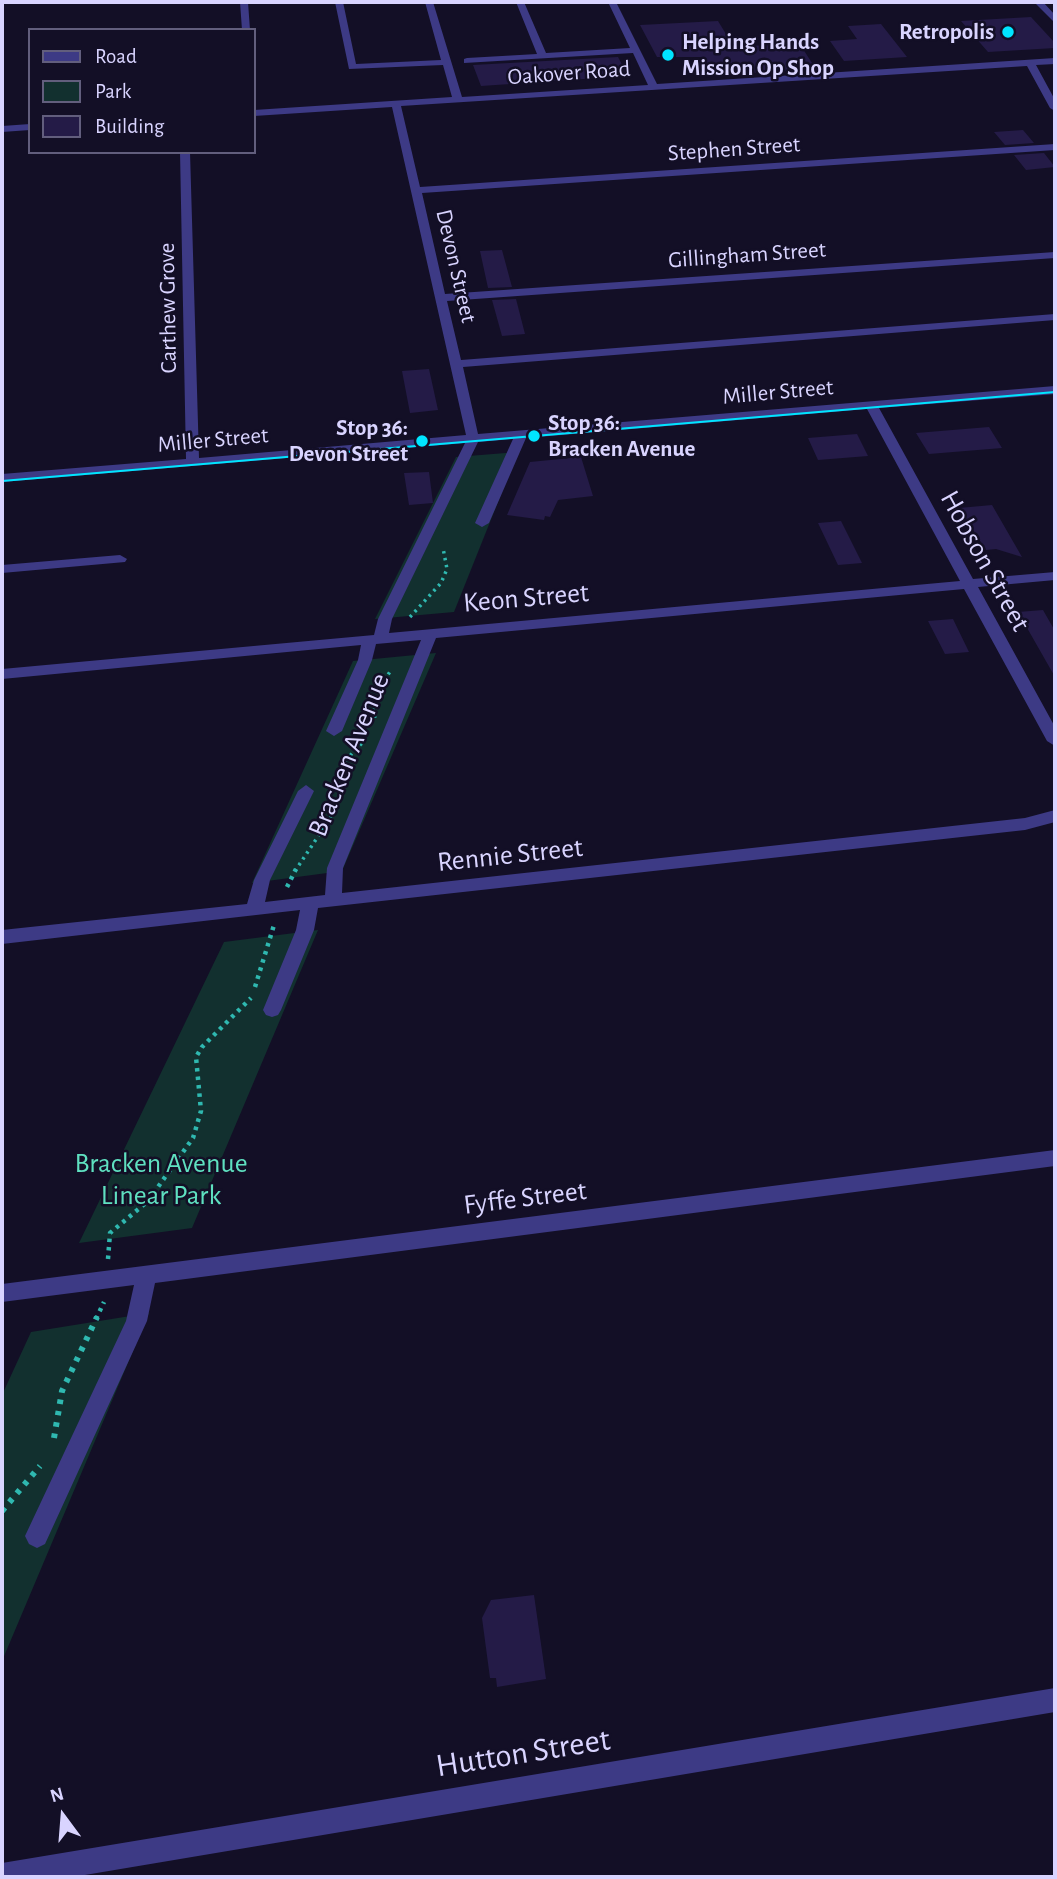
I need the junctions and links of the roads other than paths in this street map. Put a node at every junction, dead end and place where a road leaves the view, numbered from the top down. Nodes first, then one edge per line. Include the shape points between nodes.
1 (244, 2) edge
2 (339, 2) edge
3 (429, 2) edge
4 (520, 2) edge
5 (612, 2) edge
6 (1038, 2) edge
7 (1055, 20) edge
8 (246, 28) edge
9 (636, 50) junction
10 (543, 56) junction
11 (467, 61) dead end
12 (1055, 61) edge
13 (447, 62) junction
14 (1030, 62) junction
15 (654, 87) junction
16 (458, 100) junction
17 (396, 104) junction
18 (1055, 108) edge
19 (256, 113) edge
20 (28, 127) edge
21 (2, 129) edge
22 (1055, 148) edge
23 (185, 154) edge
24 (416, 190) junction
25 (1055, 255) edge
26 (442, 298) junction
27 (1055, 317) edge
28 (457, 364) junction
29 (1055, 390) edge
30 (871, 405) junction
31 (521, 435) junction
32 (473, 439) junction
33 (192, 463) junction
34 (2, 478) edge
35 (482, 523) dead end
36 (120, 559) dead end
37 (2, 569) edge
38 (1055, 576) edge
39 (970, 583) junction
40 (431, 634) junction
41 (376, 639) junction
42 (2, 674) edge
43 (334, 731) dead end
44 (1055, 741) edge
45 (306, 791) dead end
46 (1055, 816) edge
47 (1025, 824) junction
48 (1055, 827) edge
49 (333, 901) junction
50 (310, 904) junction
51 (254, 910) junction
52 (2, 937) edge
53 (272, 1010) dead end
54 (1055, 1158) edge
55 (147, 1274) junction
56 (2, 1293) edge
57 (37, 1535) dead end
58 (1055, 1700) edge
59 (2, 1875) edge

1 - 8 street
2 - 13 street via 352,67
3 - 13 street
4 - 10 street
5 - 9 street
6 - 7 street
9 - 10 street
9 - 15 street
10 - 11 street
12 - 14 street, Oakover Road
13 - 16 street
14 - 15 street, Oakover Road
14 - 18 street
15 - 16 street, Oakover Road
16 - 17 street, Oakover Road
17 - 19 street, Oakover Road
17 - 24 street, Devon Street
20 - 21 street
22 - 24 street, Stephen Street
23 - 33 street, Carthew Grove
24 - 26 street, Devon Street
25 - 26 street, Gillingham Street
26 - 28 street, Devon Street
27 - 28 street
28 - 32 street, Devon Street
29 - 30 street, Miller Street
30 - 31 street, Miller Street
30 - 39 street, Hobson Street
31 - 32 street, Miller Street
31 - 35 street
32 - 33 street, Miller Street
32 - 41 street, Bracken Avenue
33 - 34 street, Miller Street
36 - 37 street
38 - 39 street, Keon Street
39 - 40 street, Keon Street
39 - 44 street, Hobson Street
40 - 41 street, Keon Street
40 - 49 street, Bracken Avenue via 335,868
41 - 42 street, Keon Street
41 - 43 street, Bracken Avenue
45 - 51 street, Bracken Avenue via 262,880
46 - 47 street, Rennie Street
47 - 48 street, Rennie Street
47 - 49 street, Rennie Street
49 - 50 street, Rennie Street
50 - 51 street, Rennie Street
50 - 53 street via 305,930
51 - 52 street, Rennie Street
54 - 55 street, Fyffe Street
55 - 56 street, Fyffe Street
55 - 57 street via 136,1321
58 - 59 street, Hutton Street

